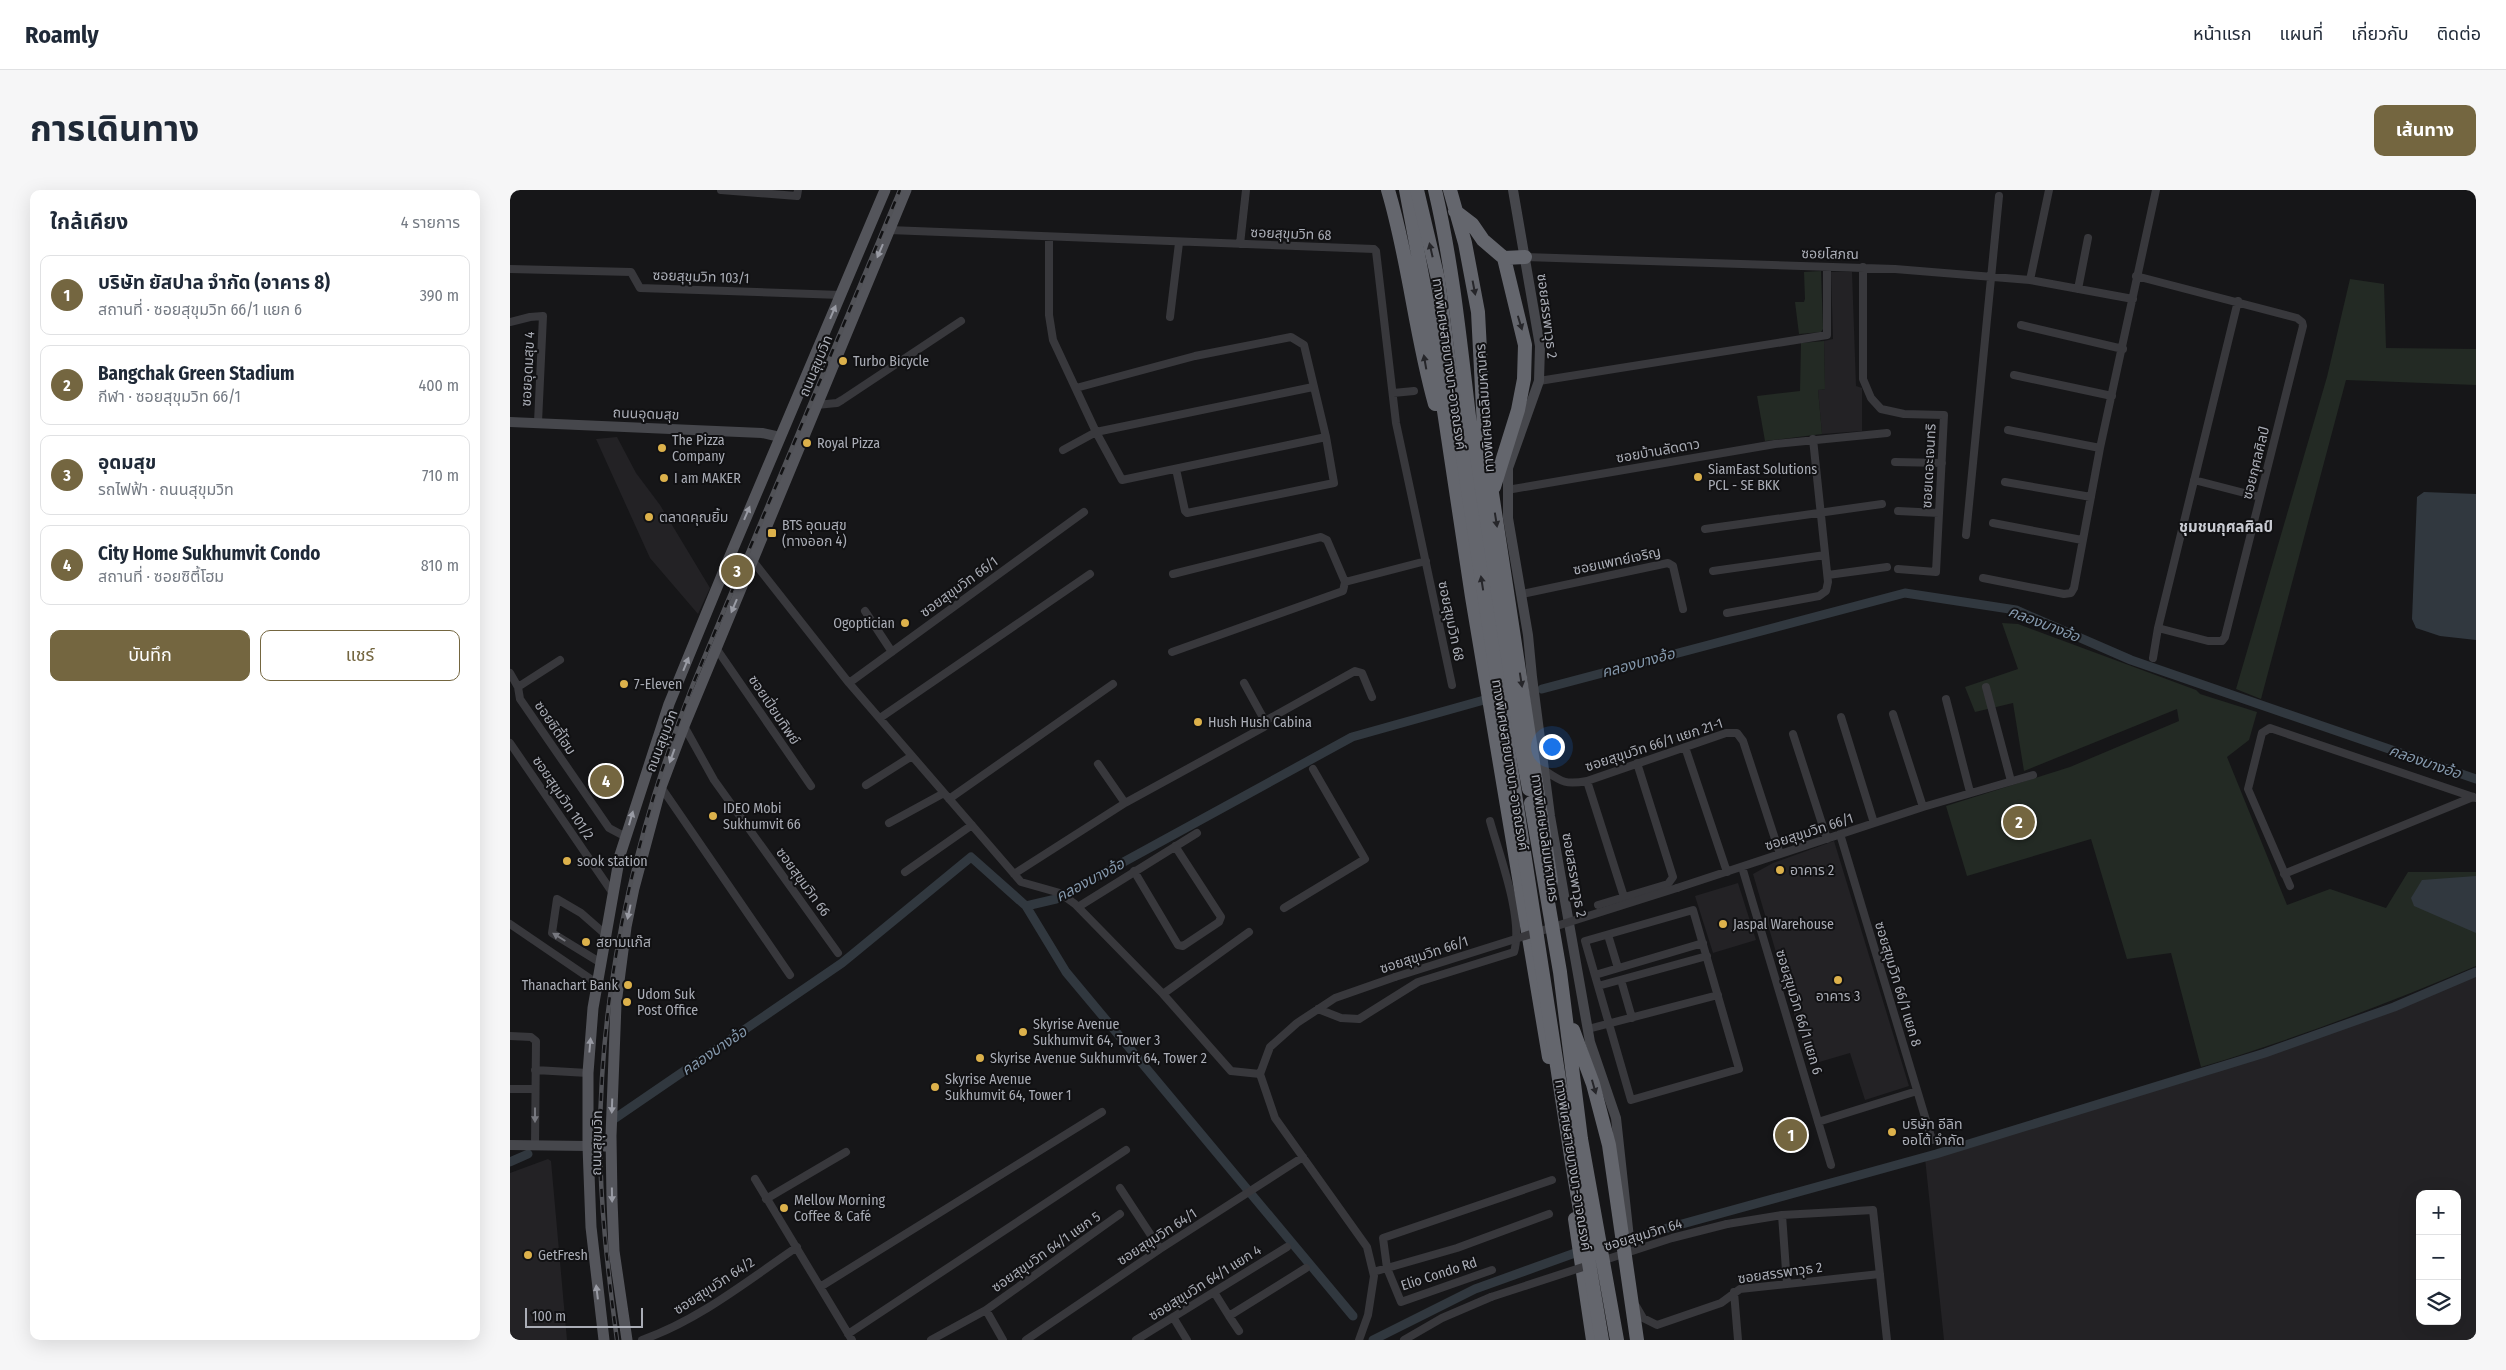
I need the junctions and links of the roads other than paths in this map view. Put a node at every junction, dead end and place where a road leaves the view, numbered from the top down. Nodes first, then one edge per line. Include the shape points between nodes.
1 (721, 190) edge
2 (798, 190) edge
3 (885, 190) edge
4 (906, 190) edge
5 (1246, 190) edge
6 (1388, 190) edge
7 (1397, 190) edge
8 (1406, 190) edge
9 (1417, 190) edge
10 (1435, 190) edge
11 (1450, 190) edge
12 (1513, 190) edge
13 (2049, 190) edge
14 (2156, 190) edge
15 (1999, 196) dead end
16 (1455, 211) junction
17 (871, 224) junction
18 (889, 230) junction
19 (1049, 237) junction
20 (2088, 238) dead end
21 (1179, 243) junction
22 (1240, 244) junction
23 (1525, 257) junction
24 (1420, 258) junction
25 (1504, 258) junction
26 (1863, 267) junction
27 (1827, 268) junction
28 (510, 269) edge
29 (1990, 276) junction
30 (2136, 276) junction
31 (2030, 280) junction
32 (2078, 289) junction
33 (841, 294) junction
34 (2132, 299) junction
35 (2238, 301) junction
36 (1170, 317) dead end
37 (961, 321) dead end
38 (510, 322) edge
39 (2021, 325) dead end
40 (2123, 349) junction
41 (2014, 375) dead end
42 (1540, 381) junction
43 (1076, 388) junction
44 (1312, 388) junction
45 (1414, 391) dead end
46 (1393, 393) junction
47 (2112, 396) junction
48 (816, 405) junction
49 (510, 422) edge
50 (538, 422) junction
51 (2008, 430) dead end
52 (1096, 432) junction
53 (1887, 433) dead end
54 (780, 437) junction
55 (1326, 438) junction
56 (1813, 439) junction
57 (799, 446) junction
58 (2100, 448) junction
59 (1063, 450) dead end
60 (1451, 460) junction
61 (1895, 462) dead end
62 (1942, 463) junction
63 (1176, 469) junction
64 (2194, 480) junction
65 (2006, 482) dead end
66 (1507, 490) junction
67 (2091, 497) junction
68 (2260, 497) junction
69 (1492, 498) junction
70 (1882, 504) dead end
71 (1898, 511) dead end
72 (1084, 512) dead end
73 (1821, 513) junction
74 (1938, 513) junction
75 (1993, 524) dead end
76 (1706, 528) dead end
77 (1966, 535) dead end
78 (2082, 540) junction
79 (1825, 555) junction
80 (753, 561) junction
81 (1426, 562) junction
82 (1886, 567) dead end
83 (1898, 569) dead end
84 (1713, 571) dead end
85 (1090, 574) dead end
86 (1173, 574) dead end
87 (1828, 575) junction
88 (1983, 578) dead end
89 (1345, 582) junction
90 (1522, 594) junction
91 (1683, 609) dead end
92 (865, 611) dead end
93 (1727, 613) dead end
94 (2158, 628) junction
95 (716, 648) junction
96 (892, 652) junction
97 (1172, 652) dead end
98 (2154, 658) dead end
99 (560, 660) dead end
100 (510, 673) edge
101 (849, 683) junction
102 (1244, 683) dead end
103 (1113, 684) dead end
104 (1452, 685) dead end
105 (518, 686) junction
106 (1986, 687) dead end
107 (1372, 697) dead end
108 (1946, 699) dead end
109 (1893, 714) dead end
110 (1841, 717) dead end
111 (880, 718) junction
112 (1264, 721) junction
113 (684, 726) junction
114 (1793, 734) dead end
115 (510, 743) edge
116 (1686, 747) junction
117 (912, 756) junction
118 (1636, 763) junction
119 (1098, 764) dead end
120 (1313, 768) dead end
121 (1544, 770) junction
122 (2033, 775) dead end
123 (1587, 781) junction
124 (2011, 781) junction
125 (810, 786) dead end
126 (866, 786) dead end
127 (661, 788) junction
128 (1970, 792) junction
129 (946, 796) junction
130 (2475, 797) edge
131 (1126, 803) junction
132 (1922, 807) junction
133 (1490, 821) dead end
134 (889, 823) dead end
135 (1874, 823) junction
136 (972, 825) junction
137 (1197, 833) dead end
138 (1840, 834) junction
139 (626, 837) junction
140 (1827, 839) junction
141 (1175, 846) junction
142 (1780, 854) junction
143 (1742, 867) junction
144 (1134, 871) junction
145 (905, 872) dead end
146 (1727, 872) junction
147 (1014, 874) junction
148 (2284, 874) junction
149 (2290, 886) dead end
150 (612, 892) junction
151 (1624, 897) junction
152 (1077, 905) junction
153 (1598, 905) dead end
154 (1284, 908) dead end
155 (510, 924) edge
156 (1249, 932) dead end
157 (605, 934) junction
158 (1608, 935) junction
159 (1703, 943) junction
160 (838, 953) dead end
161 (1707, 956) junction
162 (601, 963) junction
163 (1618, 968) junction
164 (790, 975) dead end
165 (1595, 975) junction
166 (1621, 980) junction
167 (598, 984) junction
168 (1598, 986) junction
169 (1163, 994) junction
170 (1718, 995) junction
171 (1565, 1008) junction
172 (1318, 1009) junction
173 (1632, 1018) junction
174 (1609, 1024) junction
175 (1588, 1029) junction
176 (510, 1036) edge
177 (535, 1070) junction
178 (588, 1074) junction
179 (1260, 1074) junction
180 (510, 1089) edge
181 (535, 1089) junction
182 (1917, 1091) junction
183 (1102, 1112) dead end
184 (1818, 1122) junction
185 (1932, 1140) dead end
186 (510, 1145) edge
187 (535, 1145) junction
188 (588, 1146) junction
189 (611, 1146) junction
190 (1126, 1150) dead end
191 (846, 1152) dead end
192 (1302, 1157) junction
193 (1831, 1165) dead end
194 (755, 1179) dead end
195 (1552, 1180) dead end
196 (1120, 1188) dead end
197 (766, 1199) junction
198 (1120, 1214) dead end
199 (1549, 1214) dead end
200 (1782, 1215) junction
201 (797, 1247) junction
202 (1287, 1247) dead end
203 (1630, 1247) joint
204 (1160, 1249) junction
205 (1306, 1268) dead end
206 (1387, 1268) junction
207 (1492, 1270) dead end
208 (1373, 1272) junction
209 (1880, 1274) junction
210 (1787, 1284) junction
211 (820, 1287) junction
212 (1214, 1292) junction
213 (1734, 1292) junction
214 (986, 1310) junction
215 (1230, 1316) junction
216 (1173, 1317) junction
217 (1239, 1330) dead end
218 (850, 1337) edge
219 (604, 1340) edge
220 (627, 1340) edge
221 (642, 1340) edge
222 (931, 1340) edge
223 (1003, 1340) edge
224 (1026, 1340) edge
225 (1136, 1340) edge
226 (1187, 1340) edge
227 (1359, 1340) edge
228 (1404, 1340) edge
229 (1593, 1340) edge
230 (1602, 1340) edge
231 (1616, 1340) edge
232 (1637, 1340) edge
233 (1738, 1340) edge
234 (1888, 1340) edge

1 - 2 street via 797,196
3 - 17 main road, ถนนสุขุมวิท
4 - 18 main road, ถนนสุขุมวิท
5 - 22 street
60 -> 6 highway via 1428,378 1408,270
7 - 24 highway
8 - 24 highway
230 -> 9 highway, ทางพิเศษสายบางนา-อาจณรงค์, bridge via 1570,1153 1439,288
10 - 171 highway, ทางพิเศษสายบางนา-อาจณรงค์, bridge via 1457,318 1501,636
11 - 16 highway, ทางพิเศษเฉลิมมหานคร
12 - 23 street, ซอยสรรพาวุธ 2
13 - 31 street
14 - 30 street
15 - 29 street
16 - 25 highway
16 -> 69 highway, ทางพิเศษเฉลิมมหานคร via 1478,312 1485,447
17 - 18 main road
17 - 33 main road, ถนนสุขุมวิท
18 - 19 street, ซอยสุขุมวิท 68
18 -> 48 main road, ถนนสุขุมวิท
19 - 21 street, ซอยสุขุมวิท 68
19 - 43 street via 1049,315 1053,340
20 - 32 street
21 - 22 street, ซอยสุขุมวิท 68
21 - 36 street
22 - 46 street, ซอยสุขุมวิท 68 via 1374,249
23 - 25 highway
23 - 27 street, ซอยโสภณ
23 - 42 street, ซอยสรรพาวุธ 2 via 1540,346
24 - 60 highway
25 -> 69 highway via 1525,346 1524,379 1513,433 1497,472
26 - 27 street, ซอยโสภณ
26 - 29 street, ซอยโสภณ
26 - 62 street, ซอยเดอะเจนทริ via 1863,379 1871,398 1881,410 1944,416
27 - 42 street via 1827,335
28 - 33 street, ซอยสุขุมวิท 103/1 via 630,272 640,288
29 - 31 street, ซอยโสภณ
29 - 77 street
30 - 34 street
30 - 35 street, ซอยกุศลศิลป์
31 - 32 street, ซอยโสภณ
32 - 34 street, ซอยโสภณ
54 -> 33 main road, ถนนสุขุมวิท
34 - 40 street
35 - 64 street
35 - 68 street, ซอยกุศลศิลป์ via 2297,318 2303,326
37 - 48 street via 837,403
38 - 50 street, ซอยอุดมสุข 4 via 543,316
39 - 40 street
40 - 47 street
41 - 47 street
42 - 66 street, ซอยสรรพาวุธ 2 via 1508,468
43 - 44 street via 1195,356 1291,337 1304,345
43 - 52 street
44 - 52 street
44 - 55 street
45 - 46 street
46 - 81 street, ซอยสุขุมวิท 68 via 1411,502
47 - 58 street
48 - 57 main road, ถนนสุขุมวิท
49 - 50 street, ถนนอุดมสุข
50 - 54 street, ถนนอุดมสุข via 762,433
51 - 58 street
52 - 59 street
52 - 63 street via 1122,480
53 - 56 street, ซอยบ้านลัดดาว
54 - 57 main road
139 -> 54 main road, ถนนสุขุมวิท via 670,704
55 - 63 street
55 - 63 street via 1334,480 1332,484 1187,513
56 - 66 street, ซอยบ้านลัดดาว
56 - 73 street
57 - 80 main road, ถนนสุขุมวิท
58 - 67 street
60 - 229 highway
61 - 62 street
62 - 74 street, ซอยเดอะเจนทริ
64 - 68 street
64 - 94 street
65 - 67 street
66 - 90 street, ซอยสรรพาวุธ 2 via 1508,518
67 - 78 street
68 - 94 street, ซอยกุศลศิลป์ via 2222,641 2208,641
69 -> 231 highway, ทางพิเศษเฉลิมมหานคร via 1538,788 1583,1134
70 - 73 street
71 - 74 street
72 - 96 street, ซอยสุขุมวิท 66/1
73 - 76 street
73 - 79 street
74 - 83 street, ซอยเดอะเจนทริ via 1936,572
75 - 78 street
78 - 88 street via 2071,592 2064,594
79 - 84 street
79 - 87 street
80 -> 95 main road, ถนนสุขุมวิท
80 - 101 street
81 - 89 street
81 - 104 street, ซอยสุขุมวิท 68
82 - 87 street
85 - 111 street
86 - 89 street via 1321,537 1327,540
87 - 93 street via 1827,588 1821,596
89 - 97 street via 1340,593
90 - 91 street, ซอยแพทย์เจริญ via 1668,563 1673,566
90 - 121 street, ซอยสรรพาวุธ 2
92 - 96 street
94 - 98 street
95 - 113 main road, ถนนสุขุมวิท
95 - 125 street, ซอยเปี่ยมทิพย์
96 - 101 street, ซอยสุขุมวิท 66/1
99 - 105 street
100 - 105 street, ซอยซิตี้โฮม
101 - 111 street
102 - 112 street
103 - 129 street
105 - 139 street, ซอยซิตี้โฮม via 520,698 609,828
106 - 124 street
107 - 112 street via 1362,673 1355,671
108 - 128 street
109 - 132 street
110 - 135 street
111 - 117 street
112 - 131 street via 1264,727
113 -> 127 main road, ถนนสุขุมวิท
113 - 160 street, ซอยสุขุมวิท 66 via 714,780
114 - 140 street
115 - 150 street, ซอยสุขุมวิท 101/2
116 - 118 street, ซอยสุขุมวิท 66/1 แยก 21-1
116 - 142 street, ซอยสุขุมวิท 66/1 แยก 21-1 via 1726,733 1737,733 1743,741
116 - 146 street
117 - 126 street
117 - 129 street
118 - 123 street, ซอยสุขุมวิท 66/1 แยก 21-1
118 - 151 street via 1674,876 1668,884
119 - 131 street
120 - 154 street via 1365,860
121 - 123 street, ซอยสุขุมวิท 66/1 แยก 21-1 via 1571,784
121 - 175 street, ซอยสรรพาวุธ 2
122 - 124 street, ซอยสุขุมวิท 66/1
123 - 151 street
124 - 128 street, ซอยสุขุมวิท 66/1
127 - 164 street
127 -> 189 main road, ถนนสุขุมวิท via 626,927 616,1004
128 - 132 street, ซอยสุขุมวิท 66/1
129 - 134 street
129 - 136 street
130 - 148 street
130 - 148 street via 2270,728 2262,733 2248,789
131 - 147 street
132 - 135 street, ซอยสุขุมวิท 66/1
133 - 172 street via 1511,896 1517,934 1514,952 1418,982 1358,1019 1341,1018
135 - 138 street, ซอยสุขุมวิท 66/1
136 - 145 street
136 - 147 street
137 - 141 street
138 - 140 street, ซอยสุขุมวิท 66/1
138 - 182 street, ซอยสุขุมวิท 66/1 แยก 8
139 - 150 main road, ถนนสุขุมวิท
140 - 142 street, ซอยสุขุมวิท 66/1
141 - 144 street
141 - 144 street via 1221,916 1219,922 1183,946 1178,945
142 - 143 street, ซอยสุขุมวิท 66/1
143 - 146 street, ซอยสุขุมวิท 66/1
143 - 184 street, ซอยสุขุมวิท 66/1 แยก 6
144 - 152 street
146 - 172 street, ซอยสุขุมวิท 66/1, bridge via 1395,977 1335,998
147 - 152 street via 1021,882 1060,893
148 - 149 street
150 - 157 main road, ถนนสุขุมวิท
151 - 153 street
152 - 169 street
155 - 167 street
156 - 169 street
157 - 162 main road, ถนนสุขุมวิท
162 -> 157 street via 552,933 557,899 581,913
158 - 159 street via 1693,910
158 - 163 street
158 - 165 street via 1585,941
159 - 161 street
159 - 163 street
161 - 166 street
161 - 170 street
162 - 167 main road, ถนนสุขุมวิท
163 - 165 street
165 - 168 street
166 - 168 street
166 - 173 street
178 -> 167 main road, ถนนสุขุมวิท
168 - 174 street
169 - 179 street via 1231,1071
170 - 173 street
170 - 174 street via 1739,1069 1631,1100
171 - 231 highway, ทางพิเศษสายบางนา-อาจณรงค์, bridge via 1581,1139
171 -> 232 highway, bridge via 1593,1084 1609,1145
172 - 179 street, ซอยสุขุมวิท 66/1 via 1297,1022 1270,1047
173 - 174 street
174 - 175 street
175 - 203 street, ซอยสรรพาวุธ 2 via 1616,1118
176 - 177 street via 531,1037 536,1041
177 - 178 street
177 - 181 street
178 - 188 main road, ถนนสุขุมวิท
179 - 192 street via 1275,1118
180 - 181 street
181 -> 187 street
182 - 184 street
182 - 185 street, ซอยสุขุมวิท 66/1 แยก 8
183 - 211 street
184 - 193 street, ซอยสุขุมวิท 66/1 แยก 6
186 - 187 street
187 - 188 street
188 - 189 main road
219 -> 188 main road, ถนนสุขุมวิท via 591,1226
189 -> 220 main road, ถนนสุขุมวิท via 614,1251
190 - 218 street
191 - 197 street
192 - 204 street, ซอยสุขุมวิท 64/1
192 - 208 street via 1367,1247
194 - 197 street
195 - 206 street via 1383,1238
196 - 204 street
197 - 201 street
198 - 214 street, ซอยสุขุมวิท 64/1 แยก 5
199 - 206 street via 1457,1248
200 - 209 street, ซอยสุขุมวิท 64 via 1872,1210
200 - 210 street
200 - 228 street, ซอยสุขุมวิท 64, bridge via 1672,1238 1491,1297 1442,1318
201 - 211 street
201 - 221 street, ซอยสุขุมวิท 64/2 via 704,1312
202 - 212 street, ซอยสุขุมวิท 64/1 แยก 4
203 - 213 street, ซอยสรรพาวุธ 2 via 1636,1308 1649,1323 1657,1325 1721,1303
204 - 224 street, ซอยสุขุมวิท 64/1
205 - 215 street
206 - 207 street, Elio Condo Rd via 1400,1302
206 - 208 street
208 - 227 street via 1368,1315
209 - 210 street, ซอยสรรพาวุธ 2
209 - 234 street
210 - 213 street, ซอยสรรพาวุธ 2
211 - 218 street
212 - 215 street
212 - 216 street, ซอยสุขุมวิท 64/1 แยก 4
213 - 233 street
214 - 222 street
214 - 223 street
215 - 217 street
216 - 225 street, ซอยสุขุมวิท 64/1 แยก 4
216 - 226 street

